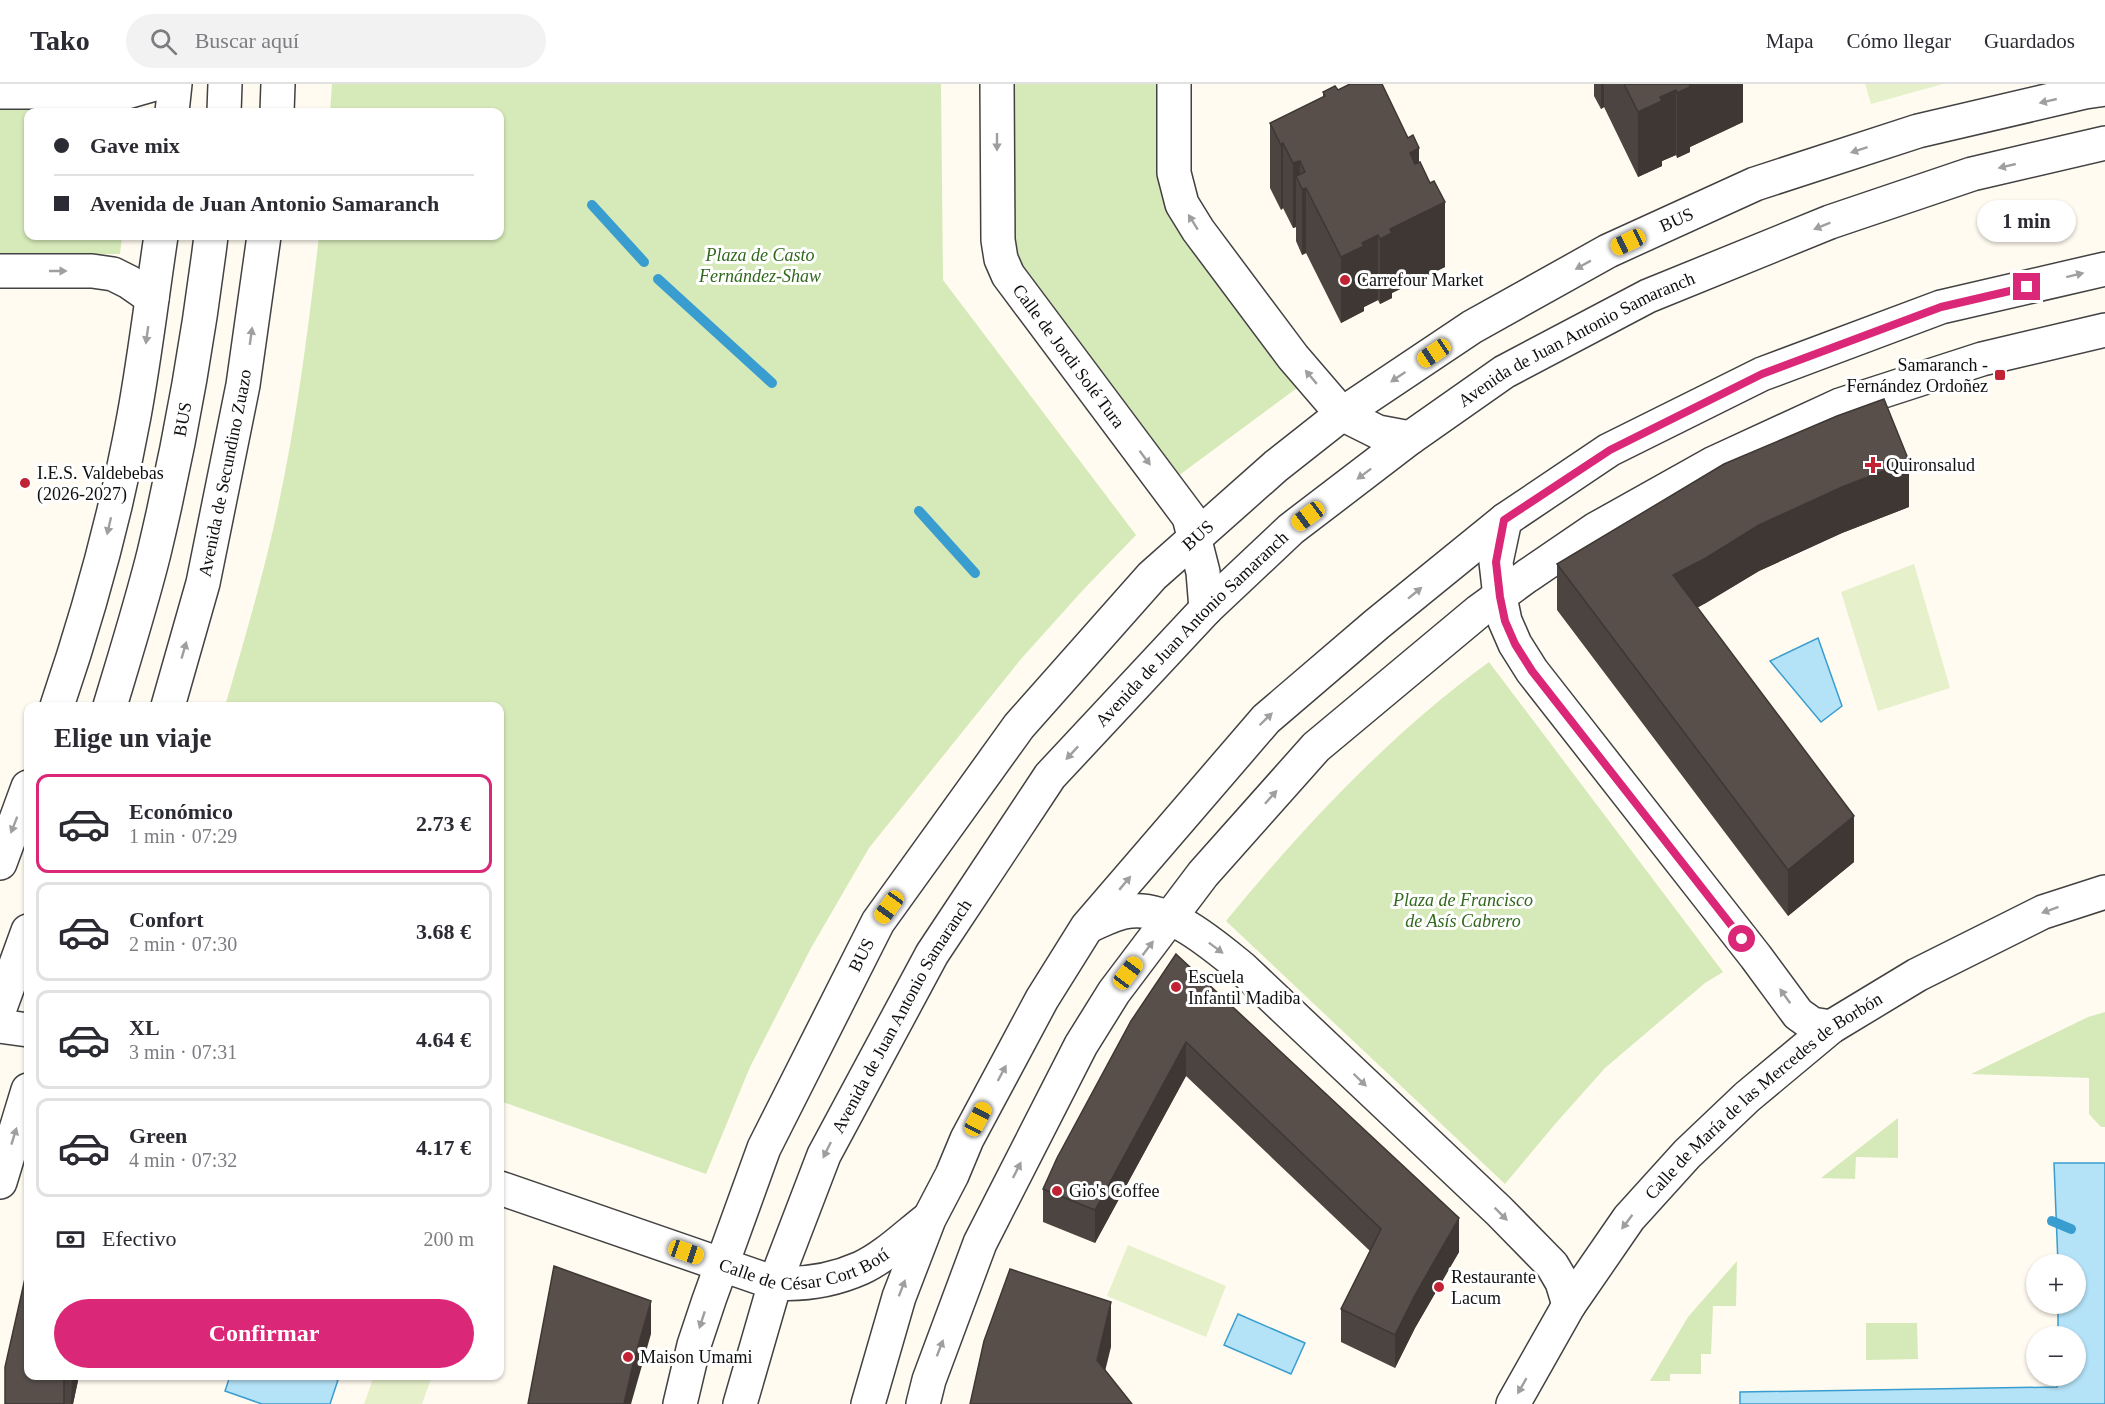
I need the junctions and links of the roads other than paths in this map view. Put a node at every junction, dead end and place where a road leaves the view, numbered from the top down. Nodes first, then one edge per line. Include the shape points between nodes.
1 (155, 84) edge
2 (175, 84) edge
3 (225, 84) edge
4 (278, 84) edge
5 (997, 84) edge
6 (1174, 84) edge
7 (2105, 90) edge
8 (0, 92) edge
9 (172, 108) edge
10 (224, 108) edge
11 (277, 108) edge
12 (2105, 143) edge
13 (160, 240) edge
14 (210, 240) edge
15 (263, 240) edge
16 (2105, 269) edge
17 (0, 271) edge
18 (152, 298) junction
19 (2105, 330) edge
20 (1342, 414) junction
21 (1410, 438) junction
22 (1504, 520) junction
23 (1195, 540) junction
24 (1500, 597) junction
25 (1206, 609) junction
26 (58, 702) edge
27 (111, 702) edge
28 (169, 702) edge
29 (24, 798) edge
30 (0, 863) edge
31 (2105, 892) edge
32 (1170, 918) junction
33 (1087, 927) junction
34 (24, 942) edge
35 (0, 1008) edge
36 (0, 1026) edge
37 (1831, 1027) junction
38 (24, 1029) edge
39 (24, 1103) edge
40 (0, 1182) edge
41 (504, 1189) edge
42 (928, 1219) junction
43 (720, 1264) junction
44 (775, 1283) junction
45 (1569, 1305) junction
46 (680, 1404) edge
47 (740, 1404) edge
48 (868, 1404) edge
49 (923, 1404) edge
50 (1513, 1404) edge

1 - 8 street via 127,92
2 - 9 street
3 - 10 street
4 - 11 street
5 -> 23 street, Calle de Jordi Solé Tura via 1001,260 1008,275 1188,517
20 -> 6 street via 1293,357 1182,204 1174,173
7 -> 20 street, BUS via 1918,131 1755,184 1608,251 1472,327
12 -> 21 street, Avenida de Juan Antonio Samaranch via 1961,178 1830,222 1648,296 1504,372
13 - 18 street
14 - 27 street, BUS via 192,375 173,469
28 -> 15 street, Avenida de Secundino Zuazo via 203,583 243,385
22 -> 16 street via 1610,450 1762,374 1941,307
17 -> 18 street via 113,274
18 -> 26 street via 134,417 107,538
19 - 24 street via 1982,359 1840,405 1714,463 1596,529
20 - 21 street via 1378,432
20 - 23 street, BUS via 1276,466
21 -> 25 street, Avenida de Juan Antonio Samaranch via 1291,529
22 - 24 street via 1496,562
33 -> 22 street via 1266,719
23 - 25 street, Calle de Jordi Solé Tura
23 - 43 street, BUS via 1152,576 1019,726 878,922 764,1148
32 -> 24 street via 1203,874 1316,747
37 -> 24 street via 1812,1024 1798,1014 1532,671 1505,621
25 -> 44 street, Avenida de Juan Antonio Samaranch via 1050,776 932,954 824,1155
29 -> 30 street
31 -> 37 street, Calle de María de las Mercedes de Borbón via 2043,912 1917,975
32 - 33 street via 1132,910
32 -> 45 street via 1200,935 1242,968 1499,1212 1552,1266
49 -> 32 street via 928,1380 980,1244 1065,1076 1114,992
42 -> 33 street via 1042,999
34 - 35 street
36 - 38 street
37 -> 45 street, Calle de María de las Mercedes de Borbón via 1747,1097 1687,1154 1629,1218
40 -> 39 street
41 - 43 street, Calle de César Cort Botí
42 - 44 street, Calle de César Cort Botí via 862,1268 814,1282
48 -> 42 street via 899,1297
43 - 44 street, Calle de César Cort Botí
43 -> 46 street, BUS
44 - 47 street, Avenida de Juan Antonio Samaranch
45 -> 50 street, Calle de María de las Mercedes de Borbón

